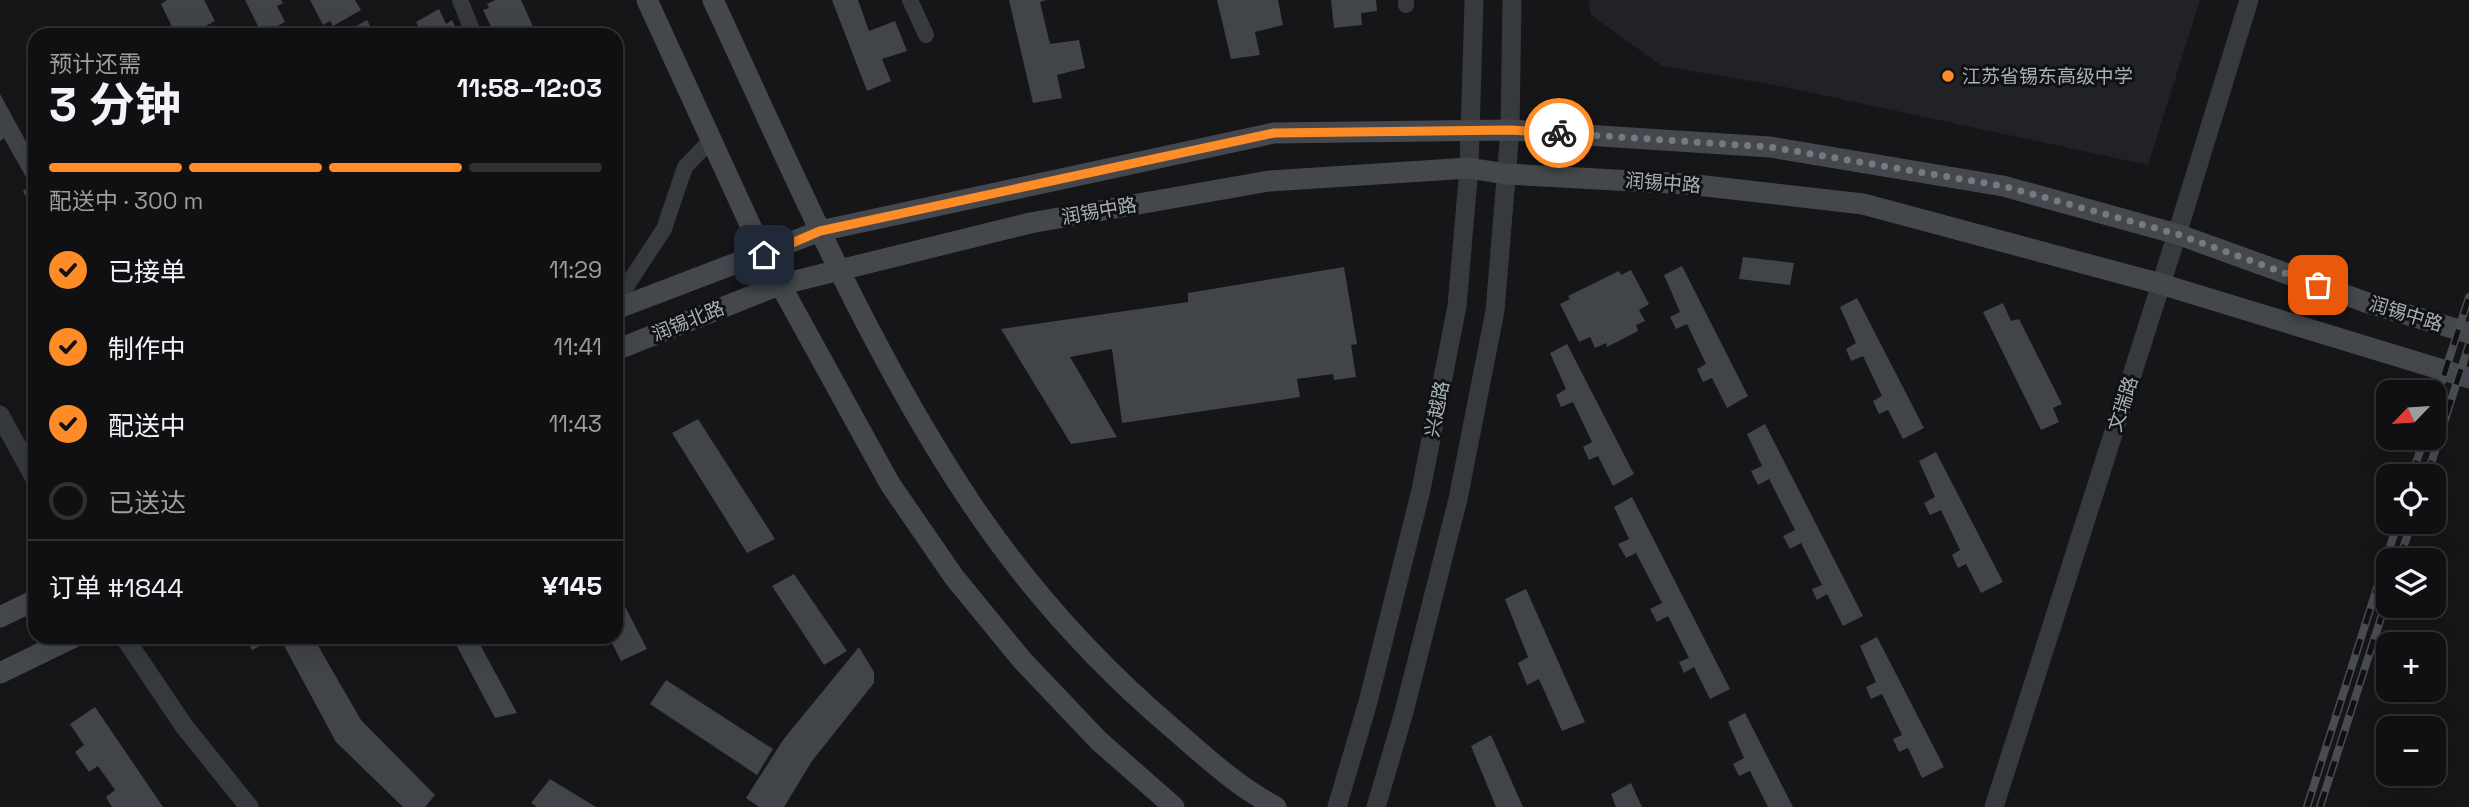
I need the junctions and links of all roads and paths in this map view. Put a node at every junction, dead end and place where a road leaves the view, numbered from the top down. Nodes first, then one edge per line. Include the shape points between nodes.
1 (460, 0) edge
2 (647, 0) edge
3 (713, 0) edge
4 (910, 0) edge
5 (1474, 0) edge
6 (1512, 0) edge
7 (2249, 0) edge
8 (471, 28) edge
9 (926, 35) dead end
10 (1470, 130) junction
11 (1510, 130) junction
12 (711, 140) junction
13 (1469, 168) junction
14 (1506, 174) junction
15 (820, 231) junction
16 (2177, 234) junction
17 (764, 255) junction
18 (841, 271) junction
19 (2161, 284) junction
20 (779, 285) junction
21 (623, 291) edge
22 (623, 306) edge
23 (2469, 333) edge
24 (623, 347) edge
25 (2469, 378) edge
26 (0, 415) edge
27 (28, 467) edge
28 (28, 603) edge
29 (0, 617) edge
30 (60, 644) edge
31 (129, 644) edge
32 (0, 673) edge
33 (249, 807) edge
34 (1174, 807) edge
35 (1276, 807) edge
36 (1337, 807) edge
37 (1377, 807) edge
38 (1994, 807) edge

1 - 8 street
2 - 12 main road
3 - 15 main road
4 - 9 street
5 - 10 street, 兴越路
6 - 11 street, 兴越路
7 - 16 street, 文瑞路
10 - 11 main road, 润锡中路
10 - 13 street, 兴越路
10 - 15 main road, 润锡中路 via 1274,133
11 - 14 street, 兴越路
11 - 16 main road, 润锡中路 via 1770,147 2003,186
12 - 17 main road
12 - 21 street via 685,167 664,229
13 - 14 main road, 润锡中路
13 - 18 main road, 润锡中路 via 1269,181 1030,223
13 - 36 street, 兴越路 via 1457,306 1421,490
14 - 19 main road, 润锡中路 via 1688,184 1863,204
14 - 37 street, 兴越路 via 1494,311 1458,499
15 - 17 main road, 润锡北路
15 - 18 main road
16 - 19 street, 文瑞路
16 - 23 main road, 润锡中路 via 2365,302
17 - 20 main road
17 - 22 main road, 润锡北路
18 - 20 main road, 润锡北路
18 - 35 main road via 908,399 972,504 1049,606 1139,699 1244,790
19 - 25 main road, 润锡中路
19 - 38 street, 文瑞路
20 - 24 main road, 润锡北路
20 - 34 main road via 890,484 954,577 1022,660 1098,741
26 - 27 street
28 - 29 main road
30 - 32 main road
31 - 33 street via 184,726

